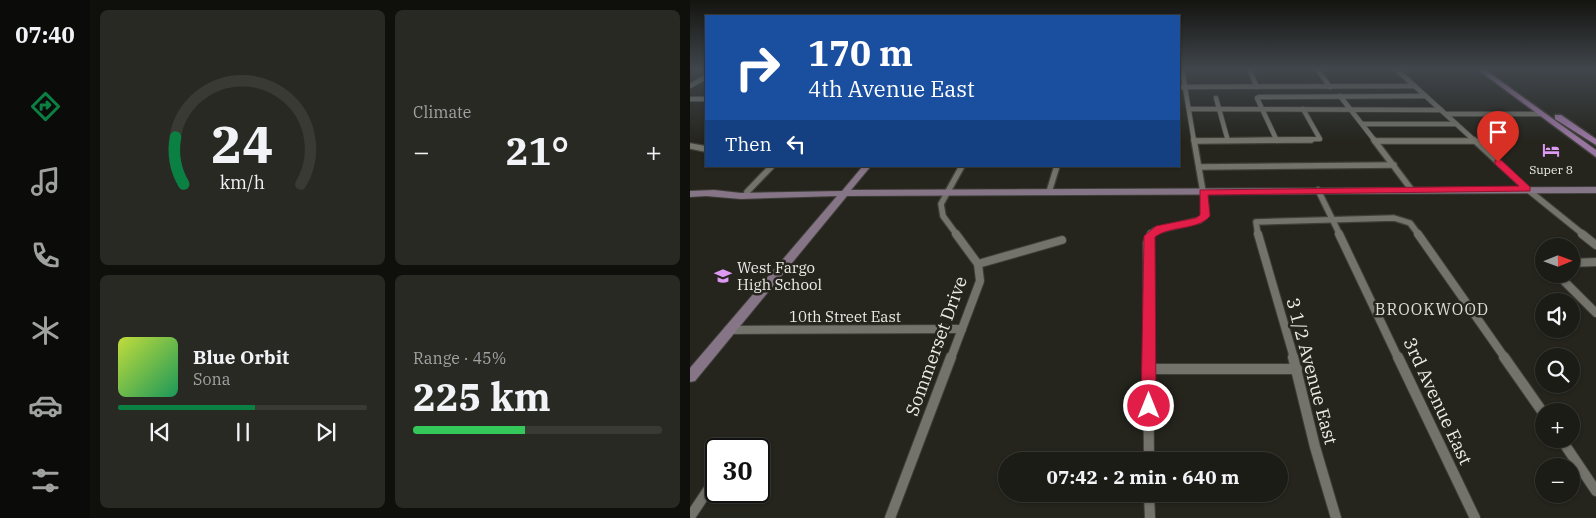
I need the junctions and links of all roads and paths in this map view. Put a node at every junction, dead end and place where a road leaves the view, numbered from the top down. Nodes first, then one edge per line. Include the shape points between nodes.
1 (1186, 93) edge
2 (1423, 93) edge
3 (1513, 93) edge
4 (1525, 93) edge
5 (1340, 96) junction
6 (1426, 96) junction
7 (690, 98) edge
8 (1216, 98) dead end
9 (705, 99) edge
10 (1189, 109) junction
11 (1219, 109) junction
12 (1303, 109) junction
13 (1351, 109) junction
14 (1262, 110) junction
15 (1441, 110) junction
16 (1446, 114) junction
17 (1541, 114) junction
18 (1363, 124) junction
19 (1456, 124) junction
20 (1228, 140) junction
21 (1195, 141) junction
22 (1277, 141) junction
23 (1375, 141) junction
24 (1476, 141) junction
25 (1595, 142) edge
26 (690, 146) edge
27 (705, 148) edge
28 (1596, 154) edge
29 (1394, 166) junction
30 (771, 167) edge
31 (866, 167) edge
32 (961, 167) edge
33 (1056, 167) edge
34 (1199, 167) junction
35 (1411, 189) junction
36 (1527, 189) junction
37 (1594, 189) edge
38 (1318, 190) junction
39 (747, 192) junction
40 (947, 192) junction
41 (1050, 192) junction
42 (1203, 192) junction
43 (845, 193) junction
44 (690, 194) edge
45 (709, 194) junction
46 (778, 194) junction
47 (1332, 219) junction
48 (1062, 240) dead end
49 (1596, 245) edge
50 (1596, 262) edge
51 (1580, 263) edge
52 (978, 264) junction
53 (1566, 283) edge
54 (1596, 313) edge
55 (962, 329) junction
56 (728, 330) junction
57 (1148, 369) junction
58 (1297, 369) junction
59 (690, 377) edge
60 (1536, 403) edge
61 (1567, 448) edge
62 (1149, 452) edge
63 (1596, 491) edge
64 (705, 495) edge
65 (1150, 502) edge
66 (690, 518) edge
67 (890, 518) edge
68 (1150, 518) edge
69 (1336, 518) edge
70 (1475, 518) edge

1 - 10 street
2 - 6 street
3 - 17 main road
4 - 25 main road
5 - 6 street
5 - 13 street
5 - 14 street via 1257,98
6 - 15 street
7 - 9 street
8 - 11 street
10 - 11 street
10 - 21 street
11 - 14 street
11 - 20 street
12 - 13 street
12 - 14 street
12 - 22 street via 1318,132 1319,140
13 - 15 street
13 - 18 street
14 - 22 street
15 - 16 street
16 - 17 street
16 - 19 street
17 - 25 main road via 1552,116
17 - 28 main road
18 - 19 street
18 - 23 street
19 - 24 street
20 - 21 street
20 - 22 street
21 - 34 street
23 - 24 street
23 - 29 street
24 - 36 street
26 - 27 street
29 - 34 street
29 - 35 street
30 - 39 street
31 - 43 main road
32 - 40 street
33 - 41 street
34 - 42 street
35 - 36 main road
35 - 38 main road
36 - 37 main road
36 - 49 street
38 - 42 main road
38 - 47 street, 3rd Avenue East
39 - 45 main road
39 - 46 main road
40 - 41 main road
40 - 43 main road
40 - 52 street, Sommerset Drive via 941,204 943,216
41 - 42 main road
42 - 57 street via 1205,216 1200,220 1160,228 1149,236
43 - 46 main road
43 - 56 main road
44 - 45 main road
45 - 46 main road
47 - 58 street, 3 1/2 Avenue East via 1260,220 1254,225
47 - 60 street via 1394,218 1410,223
47 - 70 street, 3rd Avenue East
48 - 52 street
50 - 51 street
52 - 55 street, Sommerset Drive via 980,281
53 - 54 street
55 - 56 street, 10th Street East
55 - 67 street, Sommerset Drive
56 - 59 main road
57 - 58 street
57 - 62 street
58 - 69 street, 3 1/2 Avenue East
61 - 63 street
64 - 66 street
65 - 68 street

